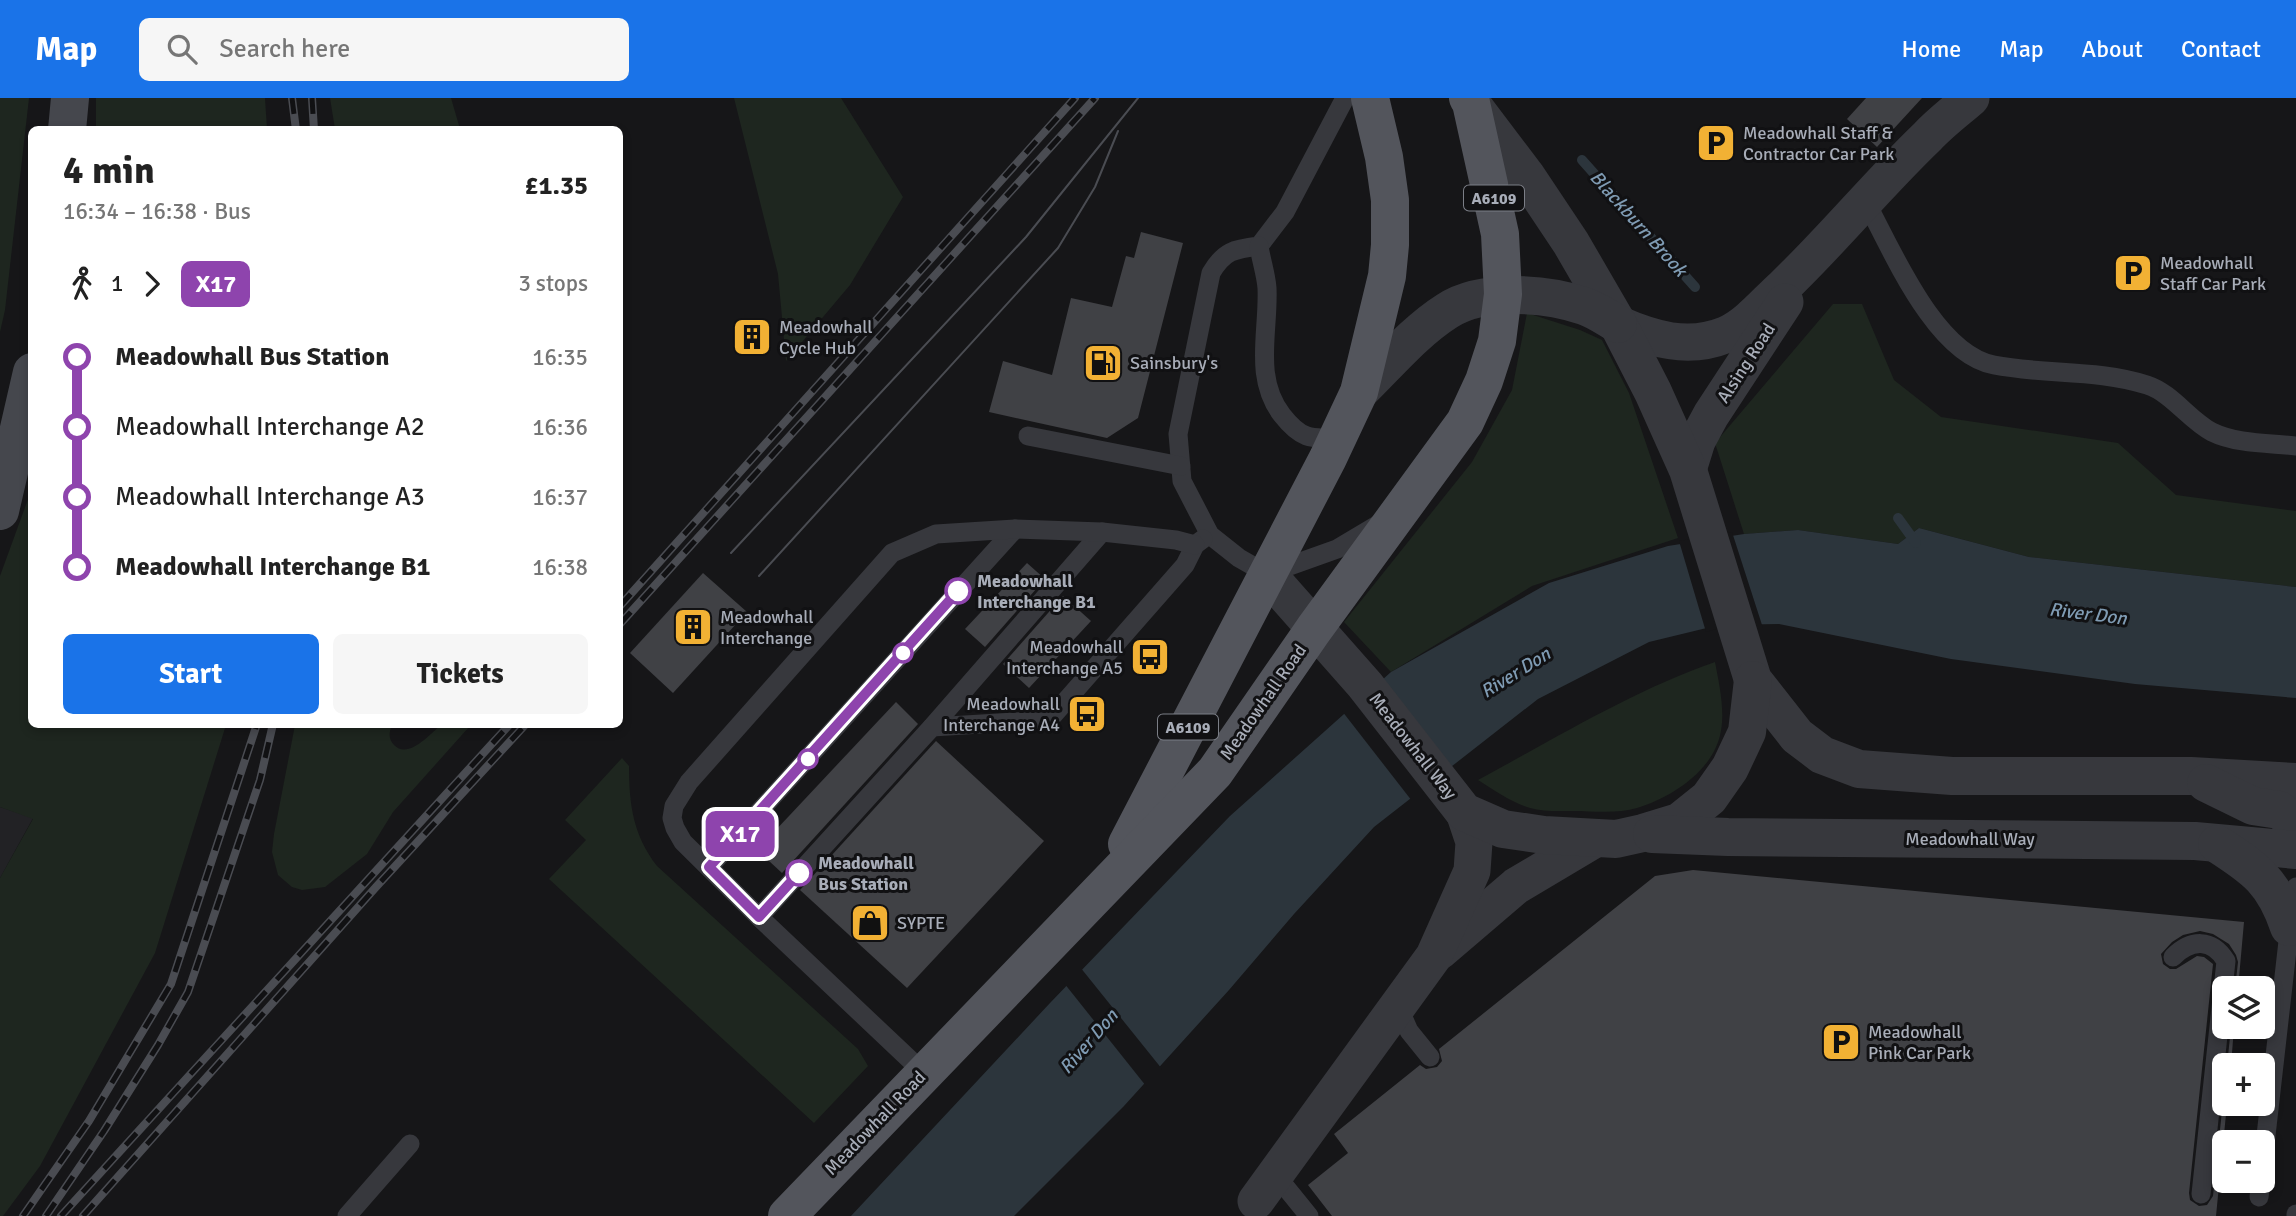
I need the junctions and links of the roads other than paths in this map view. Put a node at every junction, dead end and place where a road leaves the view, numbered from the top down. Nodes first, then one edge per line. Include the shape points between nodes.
1 (70, 98) edge
2 (1345, 98) edge
3 (1370, 98) edge
4 (1971, 98) edge
5 (1470, 101) edge
6 (67, 126) edge
7 (1866, 202) junction
8 (1259, 246) junction
9 (1812, 259) junction
10 (1503, 294) junction
11 (1618, 324) junction
12 (28, 389) edge
13 (1359, 392) junction
14 (1028, 436) dead end
15 (1338, 437) junction
16 (2296, 446) edge
17 (1181, 466) junction
18 (1688, 470) junction
19 (0, 511) edge
20 (1401, 511) junction
21 (1015, 529) junction
22 (1102, 532) junction
23 (1202, 540) junction
24 (1267, 574) junction
25 (1314, 629) junction
26 (1754, 680) junction
27 (932, 727) junction
28 (2191, 776) junction
29 (2296, 782) edge
30 (1464, 812) junction
31 (2296, 823) edge
32 (1643, 833) junction
33 (1595, 839) junction
34 (2215, 842) junction
35 (2296, 850) edge
36 (709, 867) junction
37 (1109, 880) junction
38 (2296, 887) edge
39 (759, 917) junction
40 (2289, 927) junction
41 (1434, 956) junction
42 (2173, 957) dead end
43 (1398, 1006) junction
44 (1430, 1056) dead end
45 (923, 1072) junction
46 (2267, 1130) edge
47 (410, 1144) dead end
48 (2201, 1194) dead end
49 (1257, 1197) edge
50 (347, 1216) edge
51 (787, 1216) edge
52 (1309, 1216) edge

1 - 6 main road
2 - 8 lane via 1286,212
3 - 13 main road, Meadowhall Road / A6109 via 1390,200 1390,244 1387,276
4 - 7 street, Alsing Road via 1927,136
5 - 10 main road, Meadowhall Road / A6109 via 1500,234
5 - 11 street, Meadowhall Road via 1571,243
7 - 9 street, Alsing Road
7 - 16 lane via 1928,315 1958,347 1992,365 2106,376 2152,387 2226,438
8 - 15 lane via 1267,285 1264,374 1274,404 1295,431 1315,439
8 - 17 lane via 1232,250 1219,259 1211,273 1178,434
9 - 11 street, Alsing Road via 1745,323 1727,334 1696,343 1670,342
9 - 18 street, Alsing Road via 1711,415
10 - 11 street, Meadowhall Road via 1585,306
10 - 13 street, Meadowhall Road via 1460,303 1446,311
10 - 20 main road, Meadowhall Road / A6109 via 1497,341 1485,381 1465,422
11 - 18 street, Meadowhall Way
12 - 19 main road
13 - 15 main road, Meadowhall Road / A6109
14 - 17 lane
15 - 24 main road, Meadowhall Road / A6109
17 - 23 lane
18 - 26 street, Meadowhall Way
20 - 24 lane, Meadowhall Road / A6109 via 1337,550
20 - 25 main road, Meadowhall Road / A6109
21 - 22 lane
21 - 36 lane
21 - 36 lane via 936,534 892,553 689,782 674,806 672,818 683,842
22 - 23 lane
22 - 27 lane
23 - 24 lane
23 - 27 lane via 1049,720
24 - 25 street, Meadowhall Way
24 - 37 main road, Meadowhall Road / A6109
25 - 30 street, Meadowhall Way via 1365,685
25 - 37 main road, Meadowhall Road / A6109 via 1215,772
26 - 28 street, Meadowhall Way via 1797,736 1822,755 1859,769 1952,776
26 - 32 street, Meadowhall Way via 1747,733 1709,798 1679,822
27 - 39 lane
28 - 29 street, Meadowhall Way
28 - 31 street via 2253,806 2279,810
30 - 33 street, Meadowhall Way via 1503,829
30 - 41 street via 1474,842 1472,872
32 - 33 street, Meadowhall Way
32 - 34 street, Meadowhall Way via 1728,838
33 - 41 street via 1516,886
34 - 35 street, Meadowhall Way
34 - 40 street via 2266,879
36 - 39 lane
37 - 45 main road, Meadowhall Road / A6109
38 - 40 lane
39 - 45 lane
40 - 46 lane
41 - 43 street
42 - 48 lane via 2195,943 2220,951 2226,961
43 - 44 lane via 1409,1031
43 - 49 street
45 - 51 main road, Meadowhall Road / A6109
47 - 50 lane
49 - 52 lane

